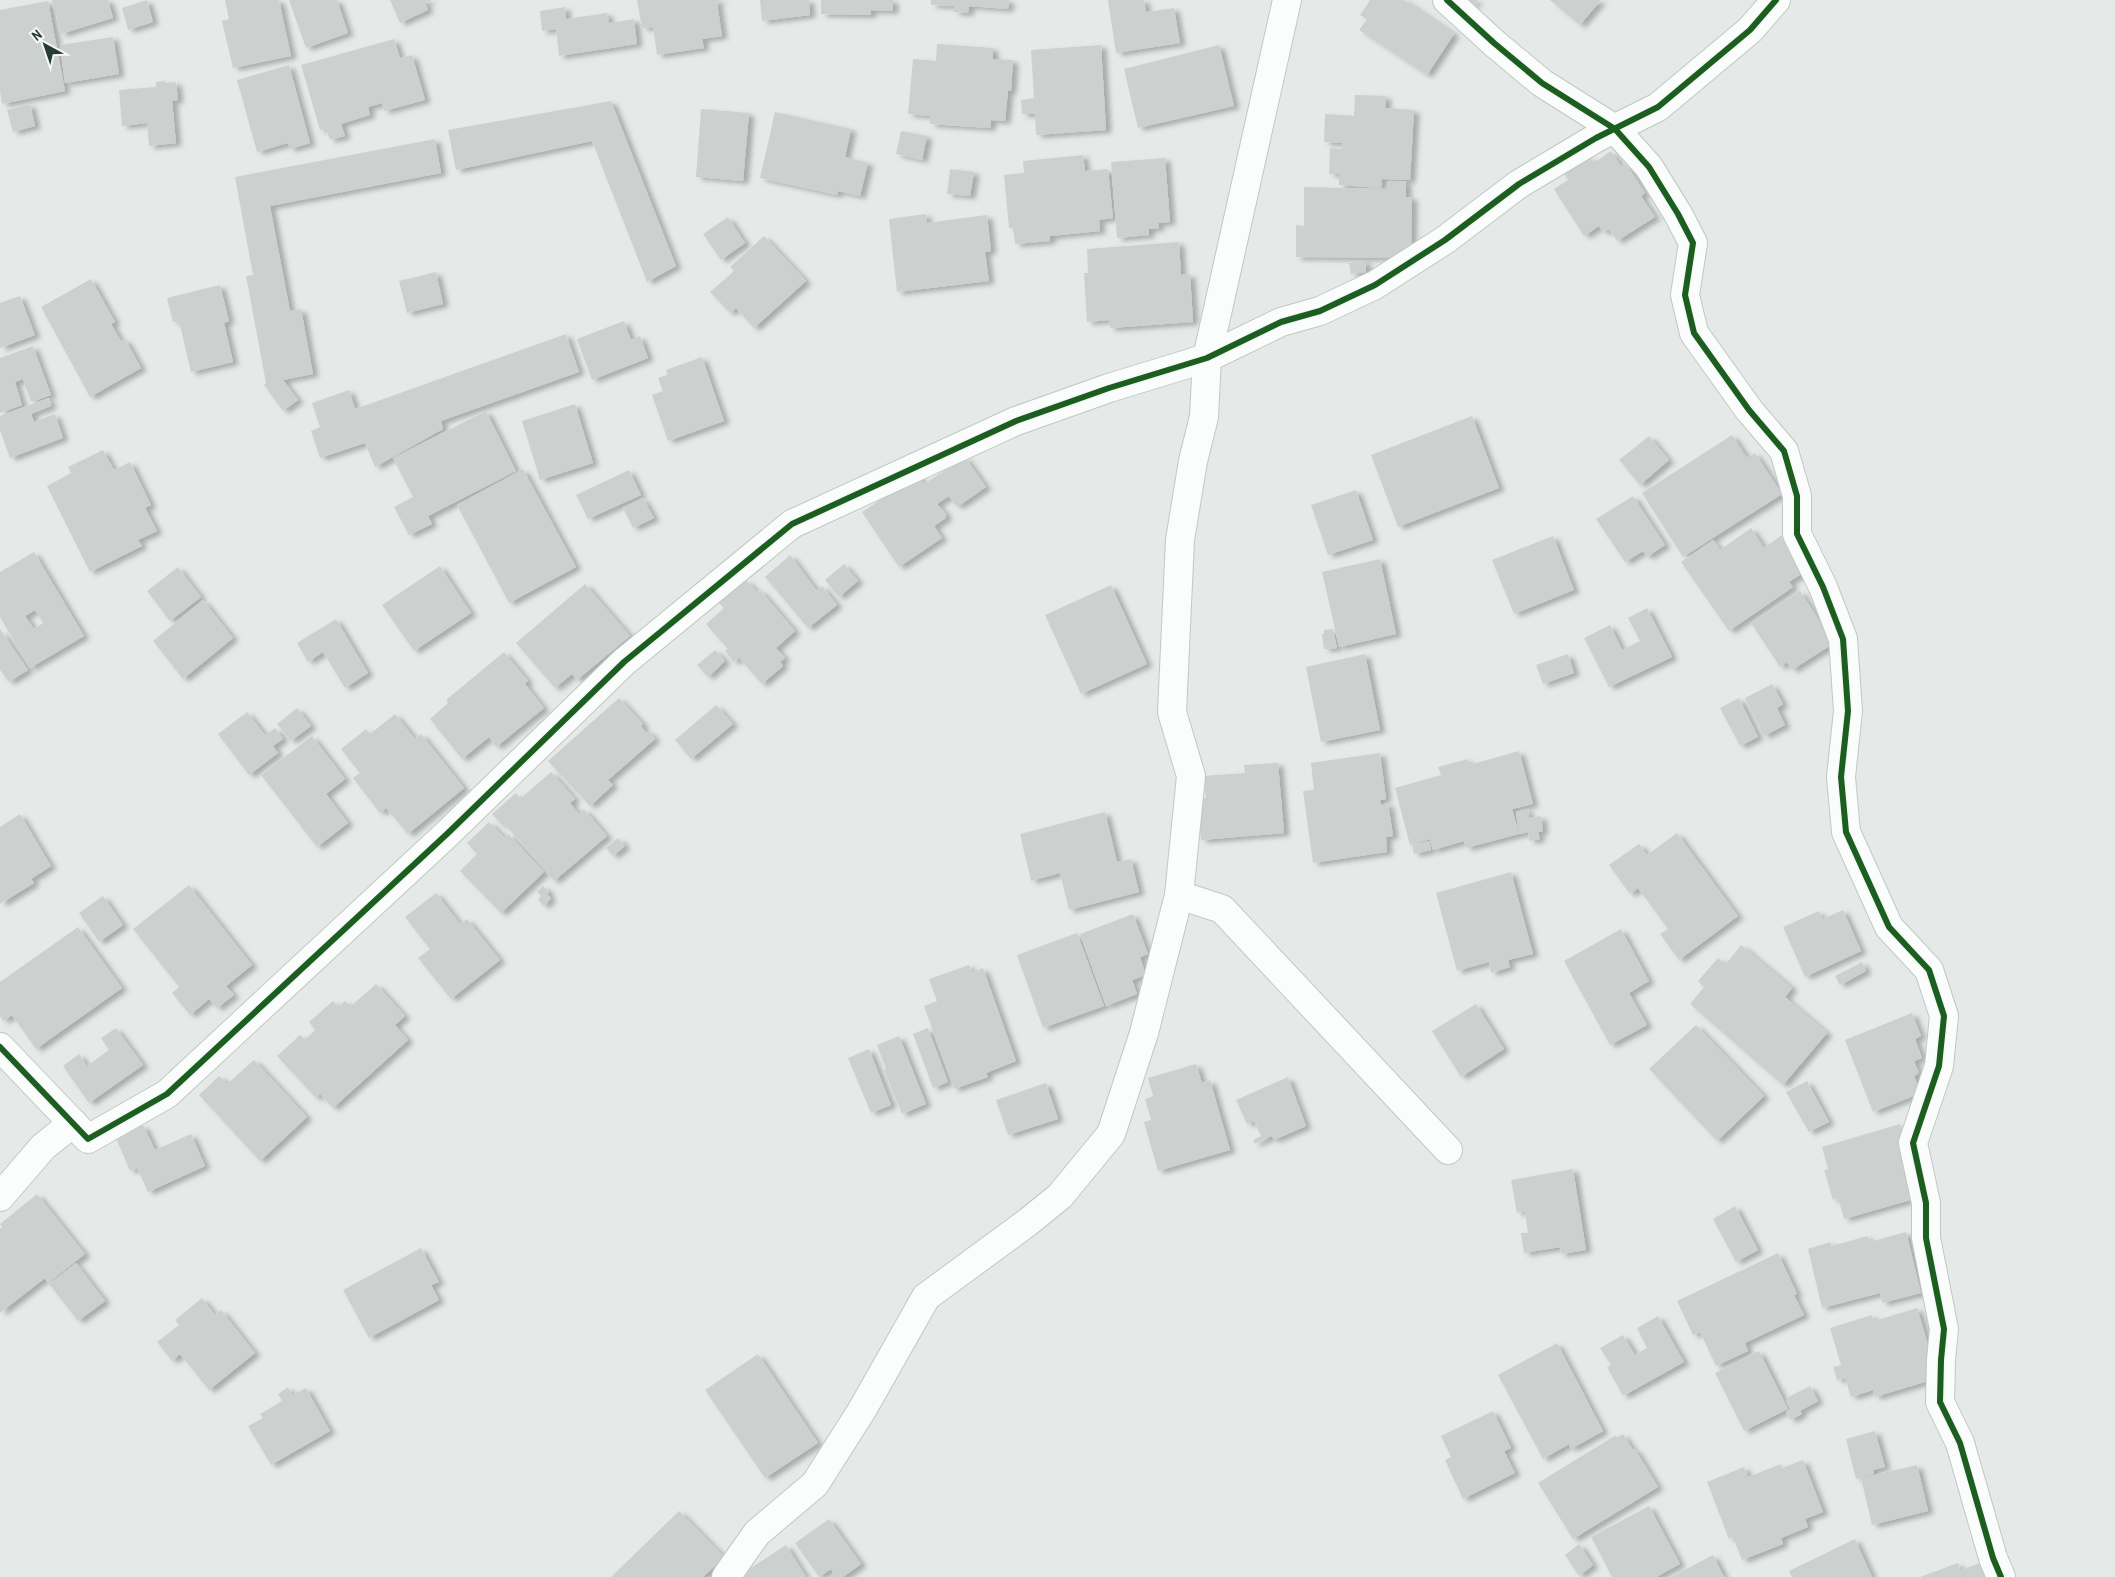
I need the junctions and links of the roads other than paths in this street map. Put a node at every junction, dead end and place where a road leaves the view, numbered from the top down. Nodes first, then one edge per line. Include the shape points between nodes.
1 (1287, 0) edge
2 (1447, 0) edge
3 (1776, 0) edge
4 (1615, 129) junction
5 (1207, 358) junction
6 (1179, 896) junction
7 (0, 1047) edge
8 (73, 1123) junction
9 (1448, 1150) dead end
10 (0, 1197) edge
11 (726, 1577) edge
12 (2001, 1577) edge

1 - 5 street
2 - 4 street via 1542,83
3 - 4 street via 1750,30 1658,107
4 - 5 street via 1519,184 1445,240 1375,285 1320,311 1281,322
4 - 12 street via 1649,166 1693,243 1685,295 1694,333 1749,410 1784,451 1797,496 1797,534 1823,587 1843,639 1848,711 1841,777 1846,832 1889,926 1929,970 1944,1016 1939,1066 1913,1143 1926,1203 1926,1238 1944,1329 1940,1402 1960,1443 1992,1558
5 - 6 street via 1204,417 1180,540 1172,712 1192,776
5 - 8 street via 1016,421 792,524 624,662 448,833 167,1094 88,1139
6 - 9 street via 1222,909
6 - 11 street via 1144,1033 1111,1134 1060,1196 926,1297 862,1410 815,1484 757,1533
7 - 8 street
8 - 10 street via 43,1147

